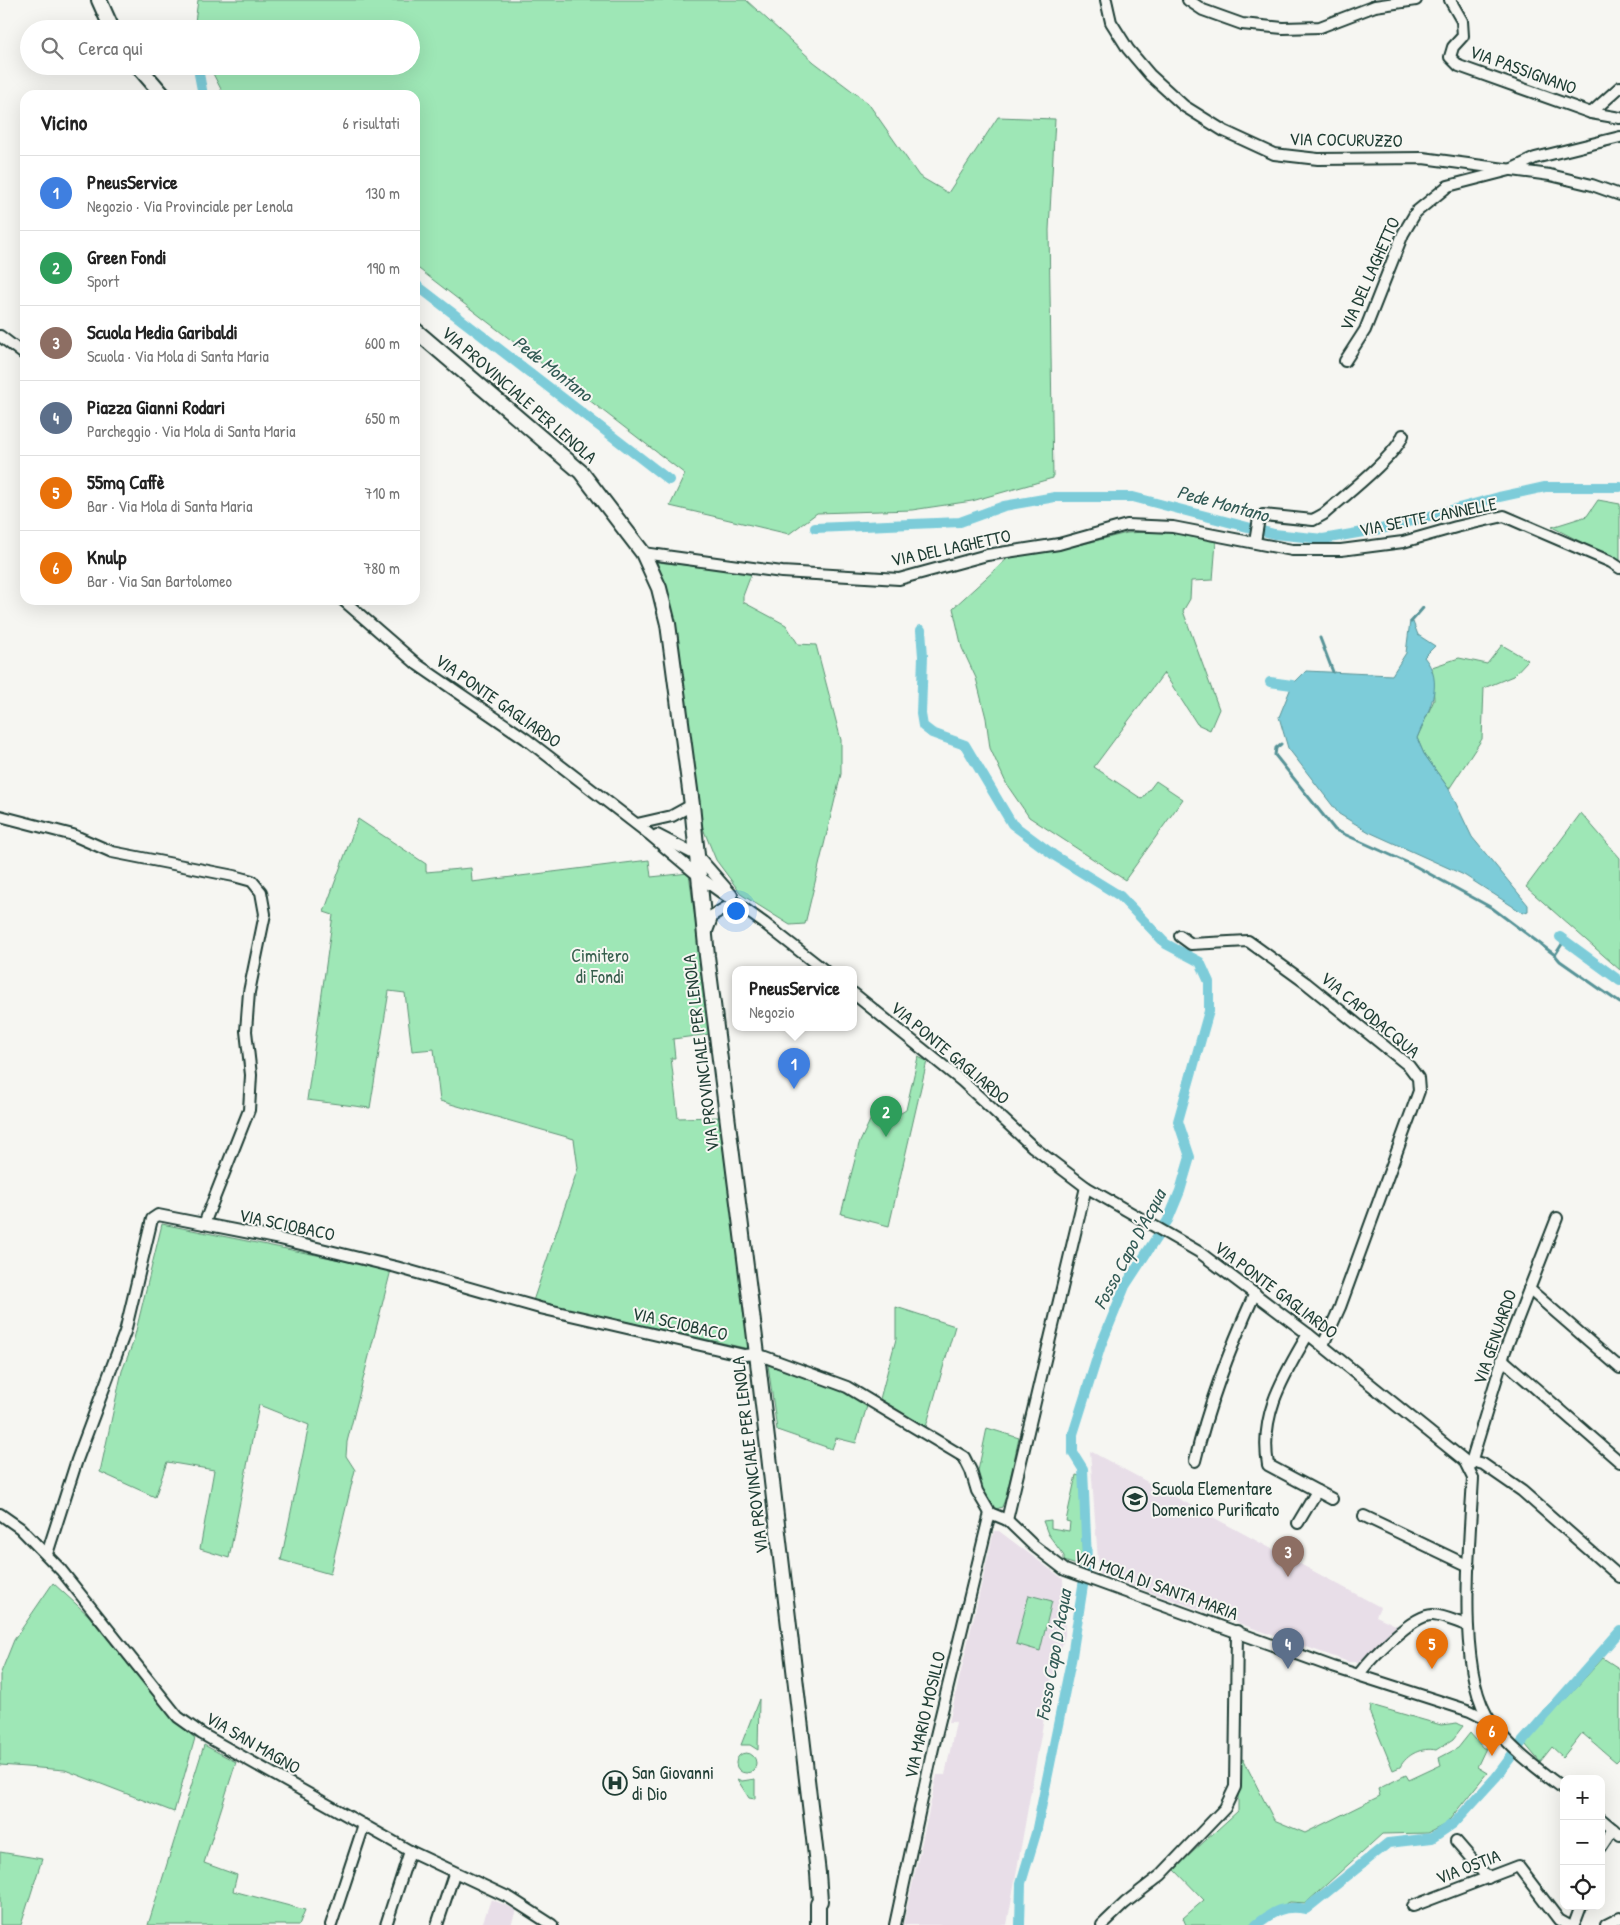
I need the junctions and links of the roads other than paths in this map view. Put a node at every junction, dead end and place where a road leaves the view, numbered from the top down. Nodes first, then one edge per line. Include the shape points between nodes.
1 (99, 0) edge
2 (1106, 0) edge
3 (1188, 0) edge
4 (1416, 0) edge
5 (1450, 0) edge
6 (108, 20) edge
7 (146, 75) edge
8 (1620, 87) edge
9 (159, 90) edge
10 (1591, 113) junction
11 (1620, 118) edge
12 (1620, 137) edge
13 (1510, 170) junction
14 (1620, 195) edge
15 (420, 334) edge
16 (0, 336) edge
17 (20, 351) edge
18 (1345, 362) dead end
19 (1402, 435) dead end
20 (1258, 542) junction
21 (643, 553) junction
22 (1620, 568) edge
23 (349, 605) edge
24 (692, 805) junction
25 (0, 816) edge
26 (637, 824) junction
27 (698, 856) junction
28 (701, 878) junction
29 (744, 909) junction
30 (706, 935) junction
31 (1180, 936) dead end
32 (819, 966) edge
33 (857, 996) edge
34 (1086, 1186) junction
35 (1557, 1218) dead end
36 (204, 1224) junction
37 (1529, 1288) junction
38 (1255, 1293) junction
39 (1308, 1334) junction
40 (1323, 1345) junction
41 (757, 1354) junction
42 (1502, 1360) junction
43 (1620, 1368) edge
44 (1196, 1461) dead end
45 (1620, 1462) edge
46 (1470, 1465) junction
47 (1317, 1491) junction
48 (1332, 1499) dead end
49 (0, 1514) edge
50 (990, 1514) junction
51 (1364, 1516) dead end
52 (1007, 1520) junction
53 (1298, 1523) dead end
54 (47, 1554) junction
55 (1469, 1566) junction
56 (1620, 1577) edge
57 (1467, 1624) junction
58 (1237, 1632) junction
59 (1359, 1674) junction
60 (1490, 1721) junction
61 (1560, 1786) edge
62 (1602, 1820) edge
63 (364, 1825) junction
64 (1616, 1832) edge
65 (1456, 1841) dead end
66 (1605, 1843) edge
67 (410, 1851) junction
68 (454, 1874) junction
69 (1488, 1878) junction
70 (1413, 1906) dead end
71 (1580, 1910) edge
72 (1620, 1918) edge
73 (820, 1924) edge
74 (331, 1925) edge
75 (386, 1925) edge
76 (437, 1925) edge
77 (552, 1925) edge
78 (896, 1925) edge
79 (1102, 1925) edge
80 (1568, 1925) edge
81 (1574, 1925) edge
82 (1606, 1925) edge

1 - 6 main road
2 - 13 street, VIA COCURUZZO via 1111,22 1150,75 1184,106 1274,154 1318,159 1423,158
3 - 4 street via 1203,10 1242,24 1283,28 1320,27 1375,6
5 - 10 street, VIA PASSIGNANO via 1462,21 1463,36 1453,47 1450,57 1459,66
7 - 9 main road
8 - 10 street
10 - 11 street, VIA PASSIGNANO
12 - 13 street via 1535,158
13 - 14 street, VIA COCURUZZO via 1550,175
13 - 18 street, VIA DEL LAGHETTO via 1448,186 1416,212 1365,330
15 - 21 main road, VIA PROVINCIALE PER LENOLA via 581,472
16 - 17 street
19 - 20 street via 1389,455 1324,514 1313,520 1263,515 1259,518
20 - 21 street, VIA DEL LAGHETTO via 1172,527 1127,525 1059,544 987,555 899,579 782,572
20 - 22 street, VIA SETTE CANNELLE via 1292,550 1341,550 1404,542 1504,516
21 - 24 main road, VIA PROVINCIALE PER LENOLA via 659,588 668,624
23 - 26 street, VIA PONTE GAGLIARDO via 418,665 526,739
24 - 26 street via 672,816
24 - 27 main road, VIA PROVINCIALE PER LENOLA
25 - 36 street via 73,835 112,852 252,881 261,892 265,914 249,992 246,1031 251,1075 249,1110
26 - 27 street, VIA PONTE GAGLIARDO
26 - 28 street, VIA PONTE GAGLIARDO
27 - 28 main road, VIA PROVINCIALE PER LENOLA
27 - 29 street, VIA PONTE GAGLIARDO
28 - 29 street, VIA PONTE GAGLIARDO
28 - 30 main road, VIA PROVINCIALE PER LENOLA
29 - 30 street via 726,908 713,915
29 - 32 street, VIA PONTE GAGLIARDO
30 - 41 main road, VIA PROVINCIALE PER LENOLA via 706,956
31 - 40 street, VIA CAPODACQUA via 1191,944 1248,941 1264,950 1409,1066 1418,1078 1419,1091
33 - 34 street, VIA PONTE GAGLIARDO via 962,1081 1033,1147
34 - 38 street, VIA PONTE GAGLIARDO via 1200,1252
34 - 52 street
35 - 37 street, VIA GENUARDO
36 - 41 street, VIA SCIOBACO via 396,1267 588,1320 744,1356
36 - 54 street, VIA SCIOBACO via 158,1214 152,1218 126,1332 77,1460
37 - 42 street, VIA GENUARDO
37 - 43 street
38 - 39 street, VIA PONTE GAGLIARDO
38 - 44 street via 1226,1359 1206,1418
39 - 40 street, VIA PONTE GAGLIARDO
39 - 47 street via 1272,1402 1265,1445 1268,1465
40 - 46 street, VIA PONTE GAGLIARDO
41 - 50 street via 847,1387 964,1457 976,1491
41 - 73 main road, VIA PROVINCIALE PER LENOLA via 820,1901 824,1903
42 - 45 street
42 - 46 street, VIA GENUARDO
46 - 55 street via 1473,1478
46 - 56 street via 1482,1464 1522,1491
47 - 48 street
47 - 53 street
49 - 54 street, VIA SAN MAGNO
50 - 52 street, VIA MOLA DI SANTA MARIA
50 - 78 street, VIA MARIO MOSILLO via 942,1709
51 - 55 street
52 - 58 street, VIA MOLA DI SANTA MARIA via 1065,1570
54 - 63 street, VIA SAN MAGNO via 178,1717 202,1734
55 - 57 street
57 - 59 street via 1433,1615 1421,1617 1369,1661
57 - 60 street via 1478,1693
58 - 59 street, VIA MOLA DI SANTA MARIA
58 - 79 street via 1236,1787 1219,1815 1160,1875
59 - 60 street, VIA MOLA DI SANTA MARIA via 1470,1711
60 - 61 street via 1521,1755
62 - 64 street
63 - 67 street, VIA SAN MAGNO
63 - 74 street
64 - 66 street
65 - 69 street
67 - 68 street, VIA SAN MAGNO
67 - 75 street
68 - 76 street
68 - 77 street, VIA SAN MAGNO via 510,1898
69 - 70 street, VIA OSTIA
69 - 80 street, VIA OSTIA via 1518,1866 1559,1920
71 - 81 street
72 - 82 street

